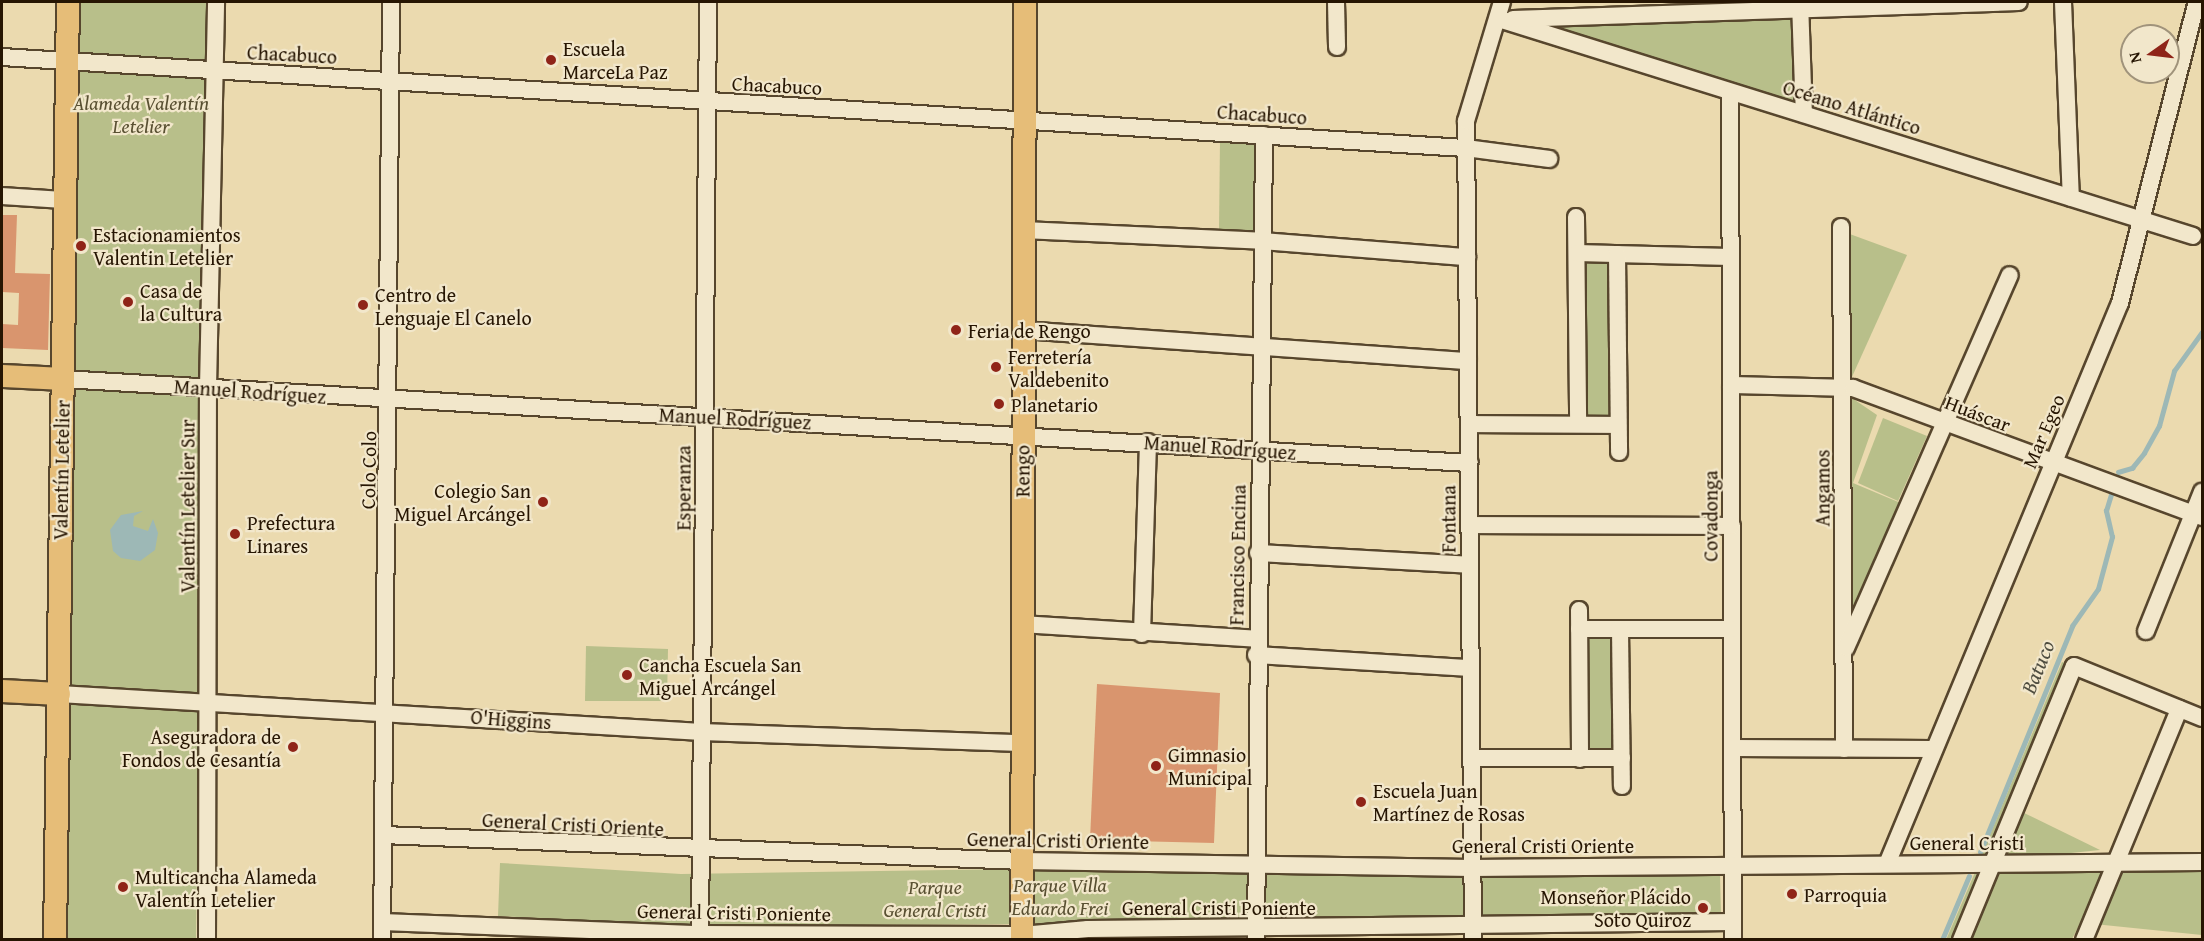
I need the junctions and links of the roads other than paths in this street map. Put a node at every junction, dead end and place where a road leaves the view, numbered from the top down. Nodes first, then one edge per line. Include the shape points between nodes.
1 (68, 2) edge
2 (216, 2) edge
3 (391, 2) edge
4 (708, 2) edge
5 (1025, 2) edge
6 (1336, 2) edge
7 (1502, 2) edge
8 (2019, 2) edge
9 (2063, 2) edge
10 (2197, 2) edge
11 (1800, 5) edge
12 (1498, 19) junction
13 (1337, 46) dead end
14 (2, 57) edge
15 (68, 61) junction
16 (215, 70) junction
17 (390, 81) junction
18 (1730, 92) junction
19 (707, 102) junction
20 (1804, 114) junction
21 (1024, 121) junction
22 (1264, 135) junction
23 (1466, 148) junction
24 (1549, 159) dead end
25 (2, 196) edge
26 (2071, 198) junction
27 (63, 200) junction
28 (1576, 217) dead end
29 (2141, 221) junction
30 (1841, 226) dead end
31 (1023, 230) junction
32 (2193, 236) dead end
33 (1262, 241) junction
34 (1577, 253) junction
35 (1617, 254) junction
36 (1467, 257) junction
37 (1730, 257) junction
38 (2010, 275) dead end
39 (1023, 330) junction
40 (1261, 346) junction
41 (1468, 361) junction
42 (2, 376) edge
43 (63, 380) junction
44 (1731, 385) junction
45 (1842, 387) junction
46 (208, 388) junction
47 (390, 400) junction
48 (704, 417) junction
49 (1469, 423) junction
50 (1945, 423) junction
51 (1578, 424) junction
52 (1618, 425) junction
53 (1022, 434) junction
54 (1148, 442) junction
55 (1259, 449) junction
56 (1618, 452) dead end
57 (1469, 463) junction
58 (2052, 464) junction
59 (2202, 492) edge
60 (2198, 516) edge
61 (1469, 525) junction
62 (1731, 526) junction
63 (1258, 553) junction
64 (1470, 565) junction
65 (1578, 610) dead end
66 (1021, 624) junction
67 (1579, 629) junction
68 (1620, 629) junction
69 (1732, 629) junction
70 (2146, 631) dead end
71 (1142, 634) junction
72 (1256, 647) junction
73 (1844, 654) junction
74 (1471, 668) junction
75 (2, 691) edge
76 (59, 694) junction
77 (207, 703) junction
78 (2179, 709) junction
79 (387, 711) junction
80 (2202, 718) edge
81 (702, 732) junction
82 (1020, 743) junction
83 (1732, 748) junction
84 (1844, 748) junction
85 (1932, 749) junction
86 (1471, 758) junction
87 (1622, 758) junction
88 (1580, 759) junction
89 (1622, 786) dead end
90 (383, 835) junction
91 (700, 851) junction
92 (1021, 861) junction
93 (2118, 861) junction
94 (2202, 862) edge
95 (1254, 864) junction
96 (1732, 864) junction
97 (1887, 864) junction
98 (1993, 864) junction
99 (1472, 868) junction
100 (382, 922) junction
101 (1732, 922) junction
102 (1473, 932) edge
103 (1142, 934) edge
104 (1256, 934) edge
105 (700, 937) edge
106 (1022, 937) edge
107 (55, 939) edge
108 (207, 939) edge
109 (382, 939) edge
110 (1733, 939) edge
111 (1961, 939) edge
112 (2084, 939) edge

1 - 15 main road, Valentín Letelier
2 - 16 street, Valentín Letelier Sur
3 - 17 street, Colo Colo
4 - 19 street, Esperanza
5 - 21 main road, Rengo
6 - 13 street
7 - 12 street, Fontana
8 - 11 street
9 - 26 street
10 - 29 street, Mar Egeo
11 - 12 street
11 - 20 street
12 - 18 street, Océano Atlántico
12 - 23 street, Fontana via 1470,98
14 - 15 street, Chacabuco
15 - 16 street, Chacabuco
15 - 27 main road, Valentín Letelier
16 - 17 street, Chacabuco
16 - 46 street, Valentín Letelier Sur
17 - 19 street, Chacabuco
17 - 47 street, Colo Colo
18 - 20 street, Océano Atlántico
18 - 37 street, Covadonga
19 - 21 street, Chacabuco
19 - 48 street, Esperanza
20 - 26 street, Océano Atlántico
21 - 22 street, Chacabuco
21 - 31 main road, Rengo
22 - 23 street, Chacabuco
22 - 33 street, Francisco Encina
23 - 24 street, Chacabuco
23 - 36 street, Fontana
25 - 27 street
26 - 29 street, Océano Atlántico
27 - 43 main road, Valentín Letelier
28 - 34 street
29 - 32 street, Océano Atlántico
29 - 58 street, Mar Egeo via 2120,303
30 - 45 street, Angamos
31 - 33 street
31 - 39 main road, Rengo
33 - 36 street
33 - 40 street, Francisco Encina
34 - 35 street
34 - 51 street
35 - 37 street
35 - 52 street
36 - 41 street, Fontana
37 - 44 street, Covadonga
38 - 50 street
39 - 40 street
39 - 53 main road, Rengo
40 - 41 street
40 - 55 street, Francisco Encina
41 - 49 street, Fontana
42 - 43 main road, Manuel Rodríguez
43 - 46 street, Manuel Rodríguez
43 - 76 main road, Valentín Letelier
44 - 45 street, Huáscar
44 - 62 street, Covadonga
45 - 50 street, Huáscar
45 - 73 street, Angamos
46 - 47 street, Manuel Rodríguez
46 - 77 street, Valentín Letelier Sur
47 - 48 street, Manuel Rodríguez
47 - 79 street, Colo Colo
48 - 53 street, Manuel Rodríguez
48 - 81 street, Esperanza
49 - 51 street
49 - 57 street, Fontana
50 - 58 street, Huáscar
50 - 73 street
51 - 52 street
52 - 56 street
53 - 54 street, Manuel Rodríguez
53 - 66 main road, Rengo
54 - 55 street, Manuel Rodríguez
54 - 71 street
55 - 57 street, Manuel Rodríguez
55 - 63 street, Francisco Encina
57 - 61 street, Fontana
58 - 60 street, Huáscar
58 - 85 street, Mar Egeo
59 - 60 street
60 - 70 street
61 - 62 street
61 - 64 street, Fontana
62 - 69 street, Covadonga
63 - 64 street
63 - 72 street, Francisco Encina
64 - 74 street, Fontana
65 - 67 street
66 - 71 street
66 - 82 main road, Rengo
67 - 68 street
67 - 88 street
68 - 69 street
68 - 87 street
69 - 83 street, Covadonga
71 - 72 street
72 - 74 street
72 - 95 street, Francisco Encina
73 - 84 street, Angamos
74 - 86 street, Fontana
75 - 76 main road, O'Higgins
76 - 77 street, O'Higgins
76 - 107 main road, Valentín Letelier
77 - 79 street, O'Higgins
77 - 108 street, Valentín Letelier Sur
78 - 80 street
78 - 93 street
78 - 98 street via 2074,666
79 - 81 street, O'Higgins
79 - 90 street, Colo Colo
81 - 82 street, O'Higgins
81 - 91 street, Esperanza
82 - 92 main road, Rengo
83 - 84 street
83 - 96 street, Covadonga
84 - 85 street
85 - 97 street, Mar Egeo
86 - 88 street
86 - 99 street, Fontana
87 - 88 street
87 - 89 street
90 - 91 street, General Cristi Oriente
90 - 100 street, Colo Colo
91 - 92 street, General Cristi Oriente
91 - 105 street, Esperanza
92 - 95 street, General Cristi Oriente
92 - 106 main road, Rengo
93 - 94 street, General Cristi
93 - 98 street, General Cristi
93 - 112 street
95 - 99 street, General Cristi Oriente
95 - 104 street, Francisco Encina
96 - 97 street, General Cristi
96 - 99 street, General Cristi Oriente
96 - 101 street, Covadonga
97 - 98 street, General Cristi
98 - 111 street
99 - 102 street, Fontana
100 - 105 street, General Cristi Poniente
100 - 109 street, Colo Colo
101 - 102 street, General Cristi Poniente
101 - 110 street, Covadonga
102 - 104 street, General Cristi Poniente
103 - 104 street, General Cristi Poniente
103 - 106 street, General Cristi Poniente
105 - 106 street, General Cristi Poniente

